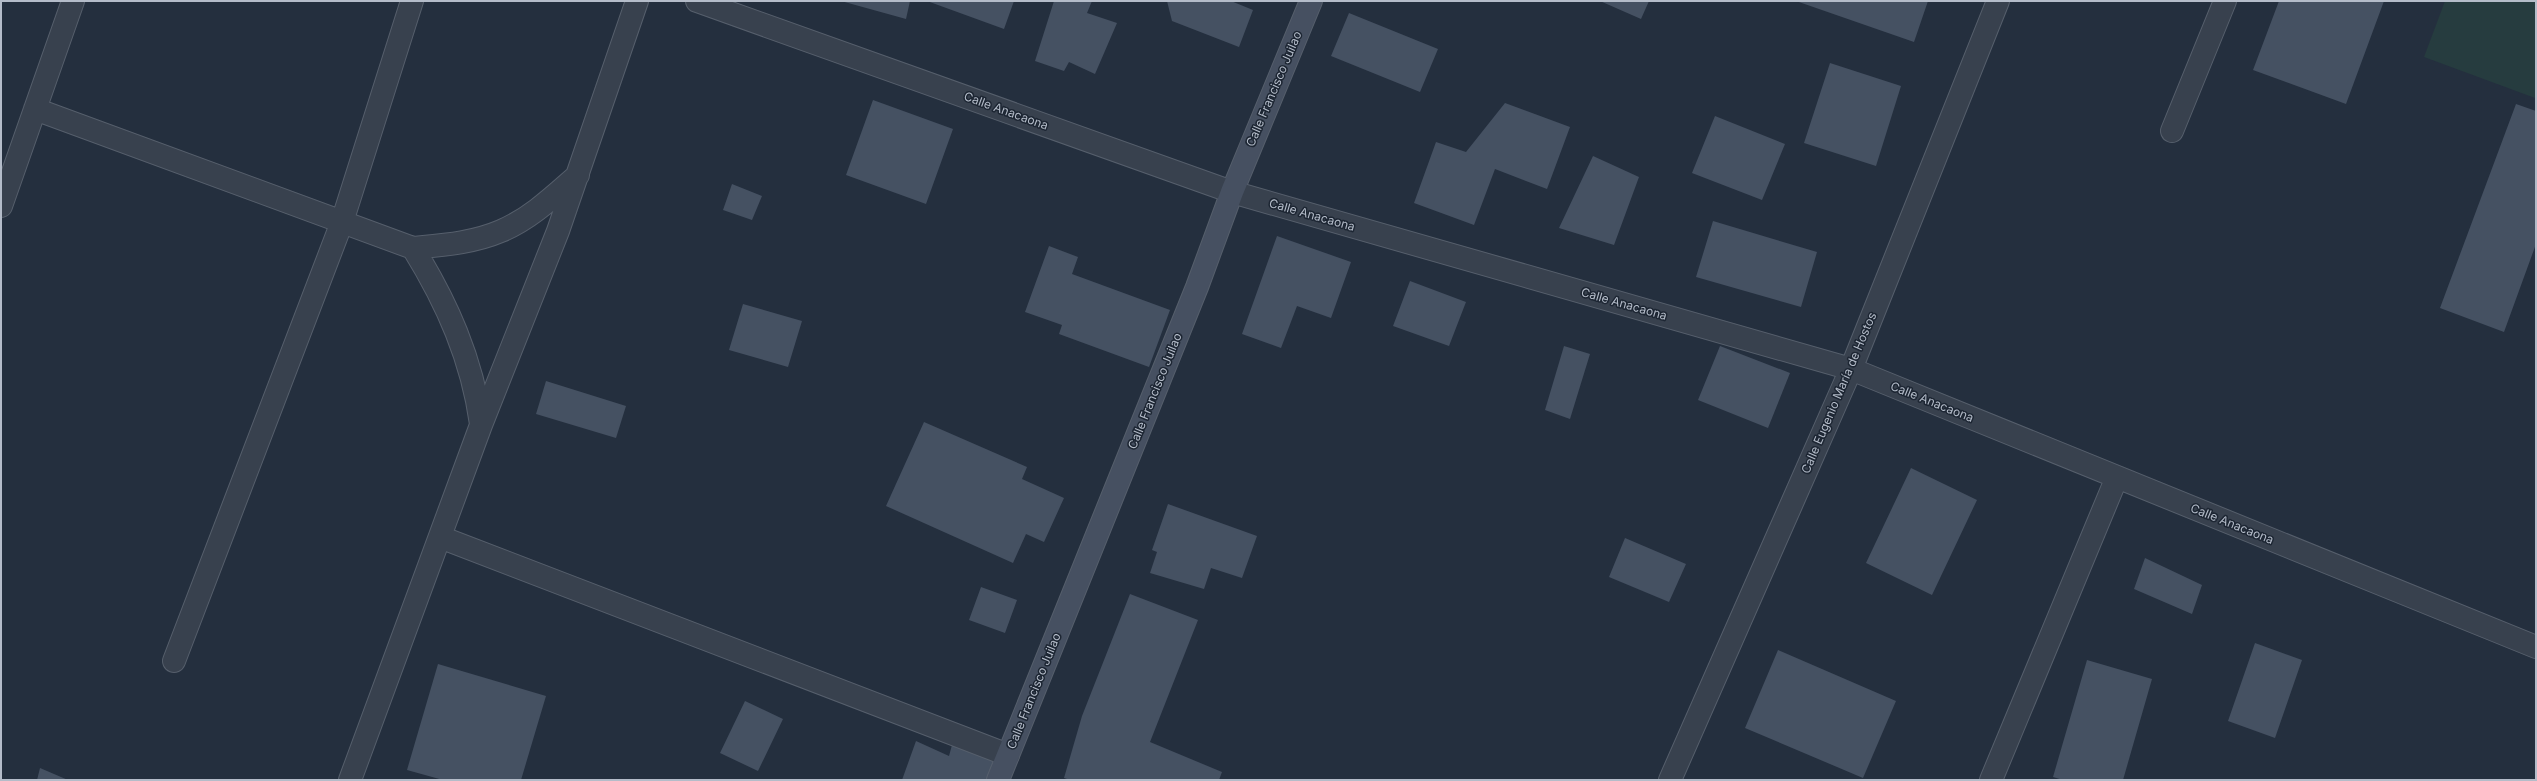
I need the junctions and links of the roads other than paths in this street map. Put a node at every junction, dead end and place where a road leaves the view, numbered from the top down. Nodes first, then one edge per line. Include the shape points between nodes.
1 (74, 1) edge
2 (412, 1) edge
3 (637, 1) edge
4 (697, 1) edge
5 (1311, 1) edge
6 (1998, 1) edge
7 (2224, 1) edge
8 (35, 109) junction
9 (2172, 131) dead end
10 (579, 175) junction
11 (1232, 192) junction
12 (1, 206) edge
13 (342, 222) junction
14 (413, 248) junction
15 (1851, 369) junction
16 (481, 425) junction
17 (2117, 477) junction
18 (440, 536) junction
19 (2536, 647) edge
20 (174, 660) dead end
21 (1008, 755) junction
22 (350, 780) edge
23 (998, 780) edge
24 (1670, 780) edge
25 (1991, 780) edge

1 - 8 street
2 - 13 street
3 - 10 street
4 - 11 street, Calle Anacaona
5 - 11 street, Calle Francisco Juilao
6 - 15 street, Calle Eugenio María de Hostos
7 - 9 street
8 - 12 street
8 - 13 street
10 - 14 street via 532,214 500,232 461,243
10 - 16 street
11 - 15 street, Calle Anacaona
11 - 21 street, Calle Francisco Juilao via 1197,287
13 - 14 street
13 - 20 street
14 - 16 street via 437,286 453,321 477,394
15 - 17 street, Calle Anacaona
15 - 24 street, Calle Eugenio María de Hostos
16 - 18 street
17 - 19 street, Calle Anacaona
17 - 25 street
18 - 21 street
18 - 22 street
21 - 23 street, Calle Francisco Juilao

